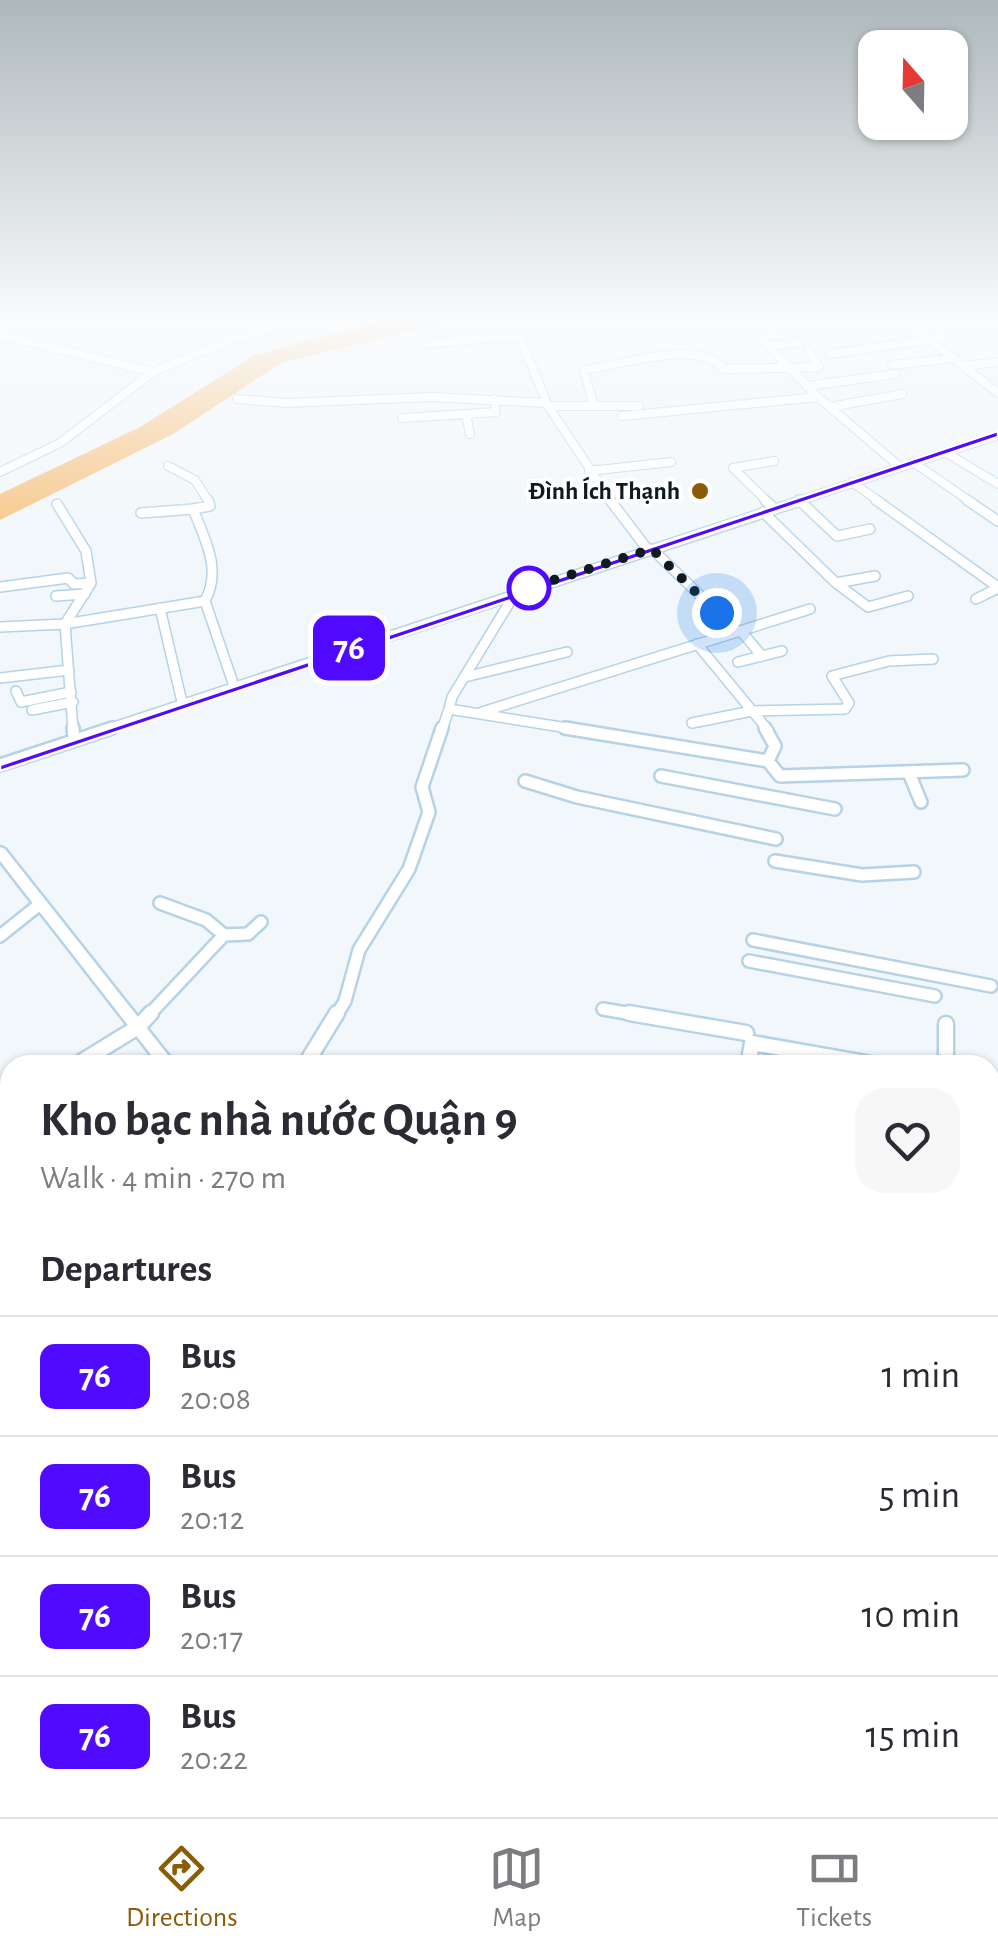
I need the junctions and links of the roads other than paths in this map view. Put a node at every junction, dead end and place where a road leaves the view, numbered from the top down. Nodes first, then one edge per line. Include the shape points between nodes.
1 (113, 403) edge
2 (495, 403) edge
3 (534, 403) edge
4 (593, 403) edge
5 (758, 403) edge
6 (826, 403) edge
7 (849, 403) edge
8 (547, 404) junction
9 (594, 406) junction
10 (639, 406) dead end
11 (830, 406) junction
12 (663, 412) junction
13 (466, 414) junction
14 (622, 416) dead end
15 (402, 418) dead end
16 (677, 426) dead end
17 (470, 434) dead end
18 (998, 434) edge
19 (944, 452) junction
20 (774, 461) dead end
21 (671, 462) dead end
22 (913, 462) junction
23 (168, 466) dead end
24 (899, 466) junction
25 (588, 471) junction
26 (0, 472) edge
27 (852, 482) junction
28 (998, 484) edge
29 (799, 500) junction
30 (57, 504) dead end
31 (193, 509) junction
32 (775, 509) junction
33 (763, 512) junction
34 (141, 513) dead end
35 (998, 521) edge
36 (870, 529) dead end
37 (650, 550) junction
38 (875, 576) dead end
39 (836, 582) junction
40 (91, 584) junction
41 (0, 588) edge
42 (998, 588) edge
43 (516, 592) junction
44 (86, 594) junction
45 (56, 596) dead end
46 (908, 596) dead end
47 (976, 599) dead end
48 (205, 601) junction
49 (160, 608) junction
50 (810, 609) dead end
51 (65, 624) junction
52 (0, 628) edge
53 (739, 632) junction
54 (697, 644) junction
55 (782, 651) dead end
56 (567, 652) dead end
57 (762, 656) junction
58 (933, 659) dead end
59 (738, 662) dead end
60 (69, 670) junction
61 (465, 676) junction
62 (0, 678) edge
63 (234, 686) junction
64 (16, 691) dead end
65 (72, 697) junction
66 (182, 702) junction
67 (449, 709) junction
68 (32, 710) dead end
69 (752, 711) junction
70 (478, 714) junction
71 (692, 723) dead end
72 (74, 738) junction
73 (768, 761) junction
74 (0, 766) edge
75 (963, 770) dead end
76 (909, 773) junction
77 (660, 776) dead end
78 (525, 781) dead end
79 (920, 802) dead end
80 (835, 809) dead end
81 (776, 839) dead end
82 (1, 857) edge
83 (775, 861) dead end
84 (914, 872) dead end
85 (160, 903) dead end
86 (40, 904) junction
87 (261, 922) dead end
88 (224, 935) junction
89 (0, 936) edge
90 (752, 940) dead end
91 (749, 961) dead end
92 (992, 986) dead end
93 (935, 996) dead end
94 (603, 1009) dead end
95 (946, 1024) dead end
96 (138, 1027) junction
97 (749, 1038) junction
98 (92, 1055) edge
99 (160, 1055) edge
100 (310, 1055) edge
101 (748, 1055) edge
102 (830, 1055) edge
103 (946, 1055) edge

1 - 26 street via 60,443
2 - 13 street via 496,412
3 - 8 street
4 - 9 street
5 - 12 street
6 - 11 street
7 - 11 street
8 - 9 street
8 - 25 street
9 - 10 street
11 - 24 street
12 - 14 street
12 - 16 street
13 - 15 street
13 - 17 street
18 - 19 street
19 - 22 street
19 - 28 street
20 - 32 street via 733,468
21 - 25 street
22 - 24 street
22 - 35 street
23 - 31 street via 204,485 210,506
24 - 27 street
25 - 37 street
27 - 29 street
27 - 42 street
29 - 32 street
29 - 36 street via 837,536
30 - 40 street via 86,551
31 - 34 street
31 - 48 street via 215,572
32 - 33 street
33 - 37 street
33 - 39 street
37 - 43 street
37 - 53 street
38 - 39 street
39 - 46 street via 868,608
40 - 41 street via 68,578
40 - 44 street
42 - 47 street
43 - 61 street
43 - 63 street
44 - 45 street
44 - 51 street
48 - 49 street
48 - 63 street
49 - 51 street
49 - 66 street
50 - 53 street
51 - 52 street
51 - 60 street
53 - 54 street
53 - 57 street
54 - 69 street
54 - 70 street
55 - 57 street
56 - 61 street
57 - 59 street
58 - 69 street via 832,676 849,703 844,709
60 - 62 street
60 - 65 street
61 - 67 street
63 - 66 street
64 - 65 street via 22,702
65 - 68 street
65 - 72 street
66 - 72 street
67 - 70 street
67 - 100 street via 422,787 430,812 409,869 359,950 345,1001
69 - 71 street
69 - 73 street via 776,746
70 - 73 street
72 - 74 street
73 - 76 street via 780,776
75 - 76 street
76 - 79 street
77 - 80 street
78 - 81 street
82 - 86 main road
83 - 84 street via 856,874
85 - 88 street via 206,920
86 - 89 street
86 - 96 main road
87 - 88 street via 248,934
88 - 96 street
90 - 92 street
91 - 93 street
94 - 97 street
95 - 103 street
96 - 98 street
96 - 99 main road
97 - 101 street
97 - 102 street

